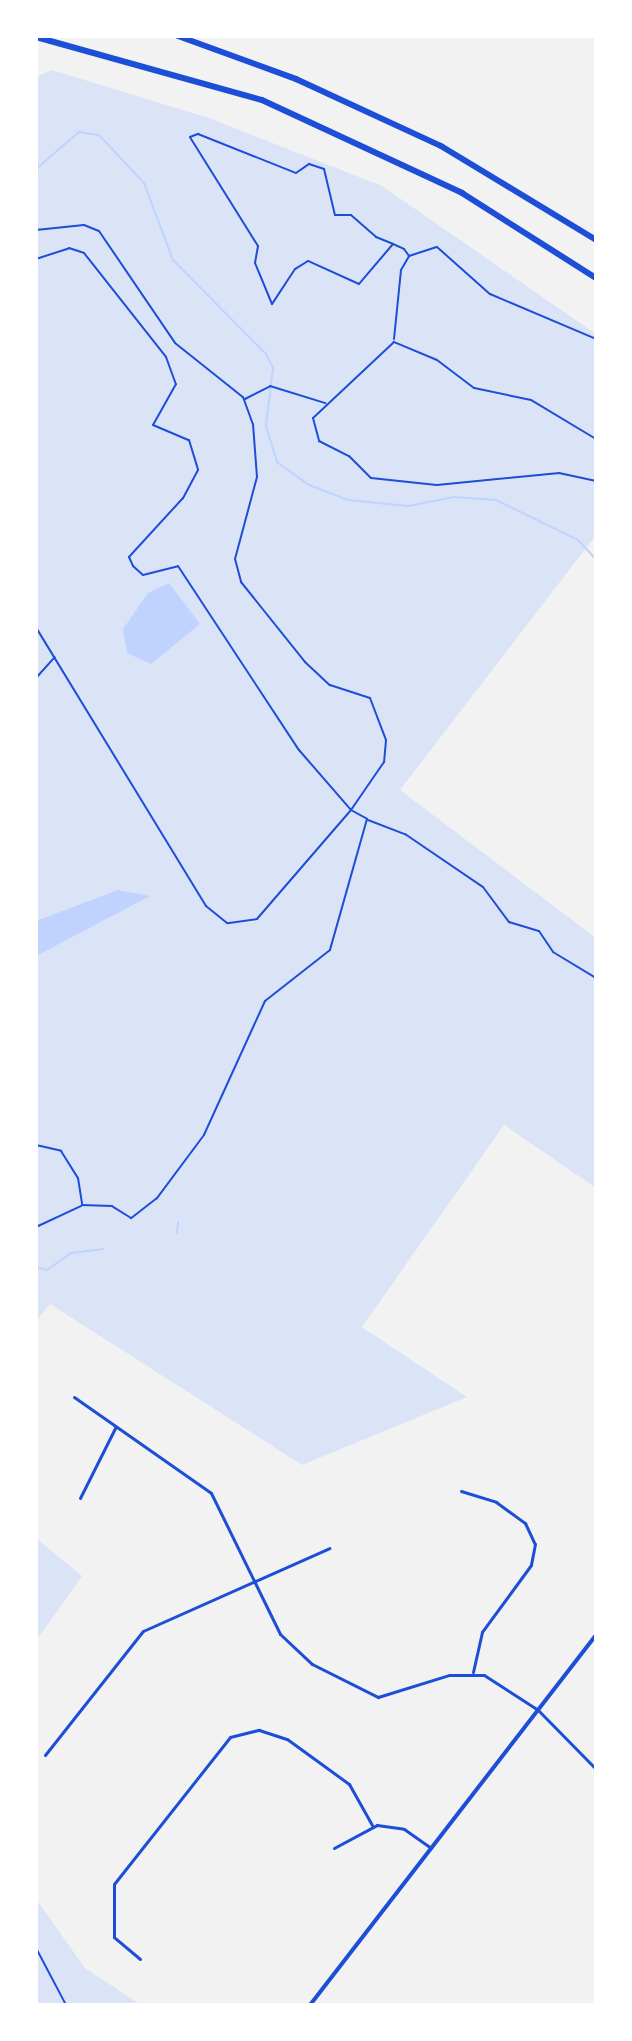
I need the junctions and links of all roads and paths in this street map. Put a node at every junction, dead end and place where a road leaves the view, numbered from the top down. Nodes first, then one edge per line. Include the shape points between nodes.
1 (178, 36) edge
2 (36, 37) edge
3 (36, 230) edge
4 (596, 240) edge
5 (393, 244) junction
6 (409, 256) junction
7 (36, 259) edge
8 (596, 278) edge
9 (596, 339) edge
10 (394, 342) junction
11 (244, 400) junction
12 (326, 403) junction
13 (596, 439) edge
14 (596, 481) edge
15 (36, 627) edge
16 (56, 656) junction
17 (36, 678) edge
18 (351, 810) junction
19 (365, 818) junction
20 (596, 978) edge
21 (36, 1145) edge
22 (82, 1205) junction
23 (36, 1227) edge
24 (74, 1397) dead end
25 (116, 1426) junction
26 (461, 1491) dead end
27 (80, 1498) dead end
28 (329, 1548) dead end
29 (256, 1578) junction
30 (596, 1635) edge
31 (473, 1672) junction
32 (538, 1710) junction
33 (45, 1755) dead end
34 (596, 1769) edge
35 (372, 1825) junction
36 (334, 1848) dead end
37 (431, 1848) junction
38 (36, 1948) edge
39 (140, 1959) dead end
40 (66, 2005) edge
41 (310, 2005) edge

1 - 4 highway via 296,79 441,146
2 - 8 highway via 262,100 462,193
3 - 11 path via 84,225 99,231 175,343
5 - 5 path via 359,284 308,261 272,304 255,263 258,246 190,137 198,134 296,173 309,164 324,169 335,215 351,215
5 - 6 path
6 - 9 path via 437,247 490,294
6 - 10 path via 397,281
7 - 18 path via 69,248 84,253 149,334 176,384 153,425 189,440 198,470 183,498 129,557 133,566 143,575 178,566 299,750
10 - 12 path
10 - 13 path via 437,360 474,388 531,400
11 - 12 path via 270,386
11 - 18 path via 257,477 235,559 241,582 330,685 370,698 386,740 384,762
12 - 14 path via 312,431 371,478 437,485 559,473
15 - 16 path
16 - 17 path
16 - 18 path via 186,878 227,923 257,919
18 - 19 path
19 - 20 path via 478,883 509,922 542,935
19 - 22 path via 330,950 265,1001 204,1135 157,1198 128,1216
21 - 22 path via 61,1151 78,1178
22 - 23 path
24 - 25 street
25 - 27 street
25 - 29 street via 211,1493
26 - 31 street via 525,1523 535,1544 531,1565 482,1632
28 - 29 street
29 - 31 street via 286,1642 354,1691 388,1697
29 - 33 street via 143,1631
30 - 32 street
31 - 32 street via 506,1685
32 - 34 street
32 - 37 street
35 - 36 street
35 - 37 street via 404,1829
35 - 39 street via 349,1784 287,1739 259,1730 230,1737 114,1884 114,1937
37 - 41 street
38 - 40 path

